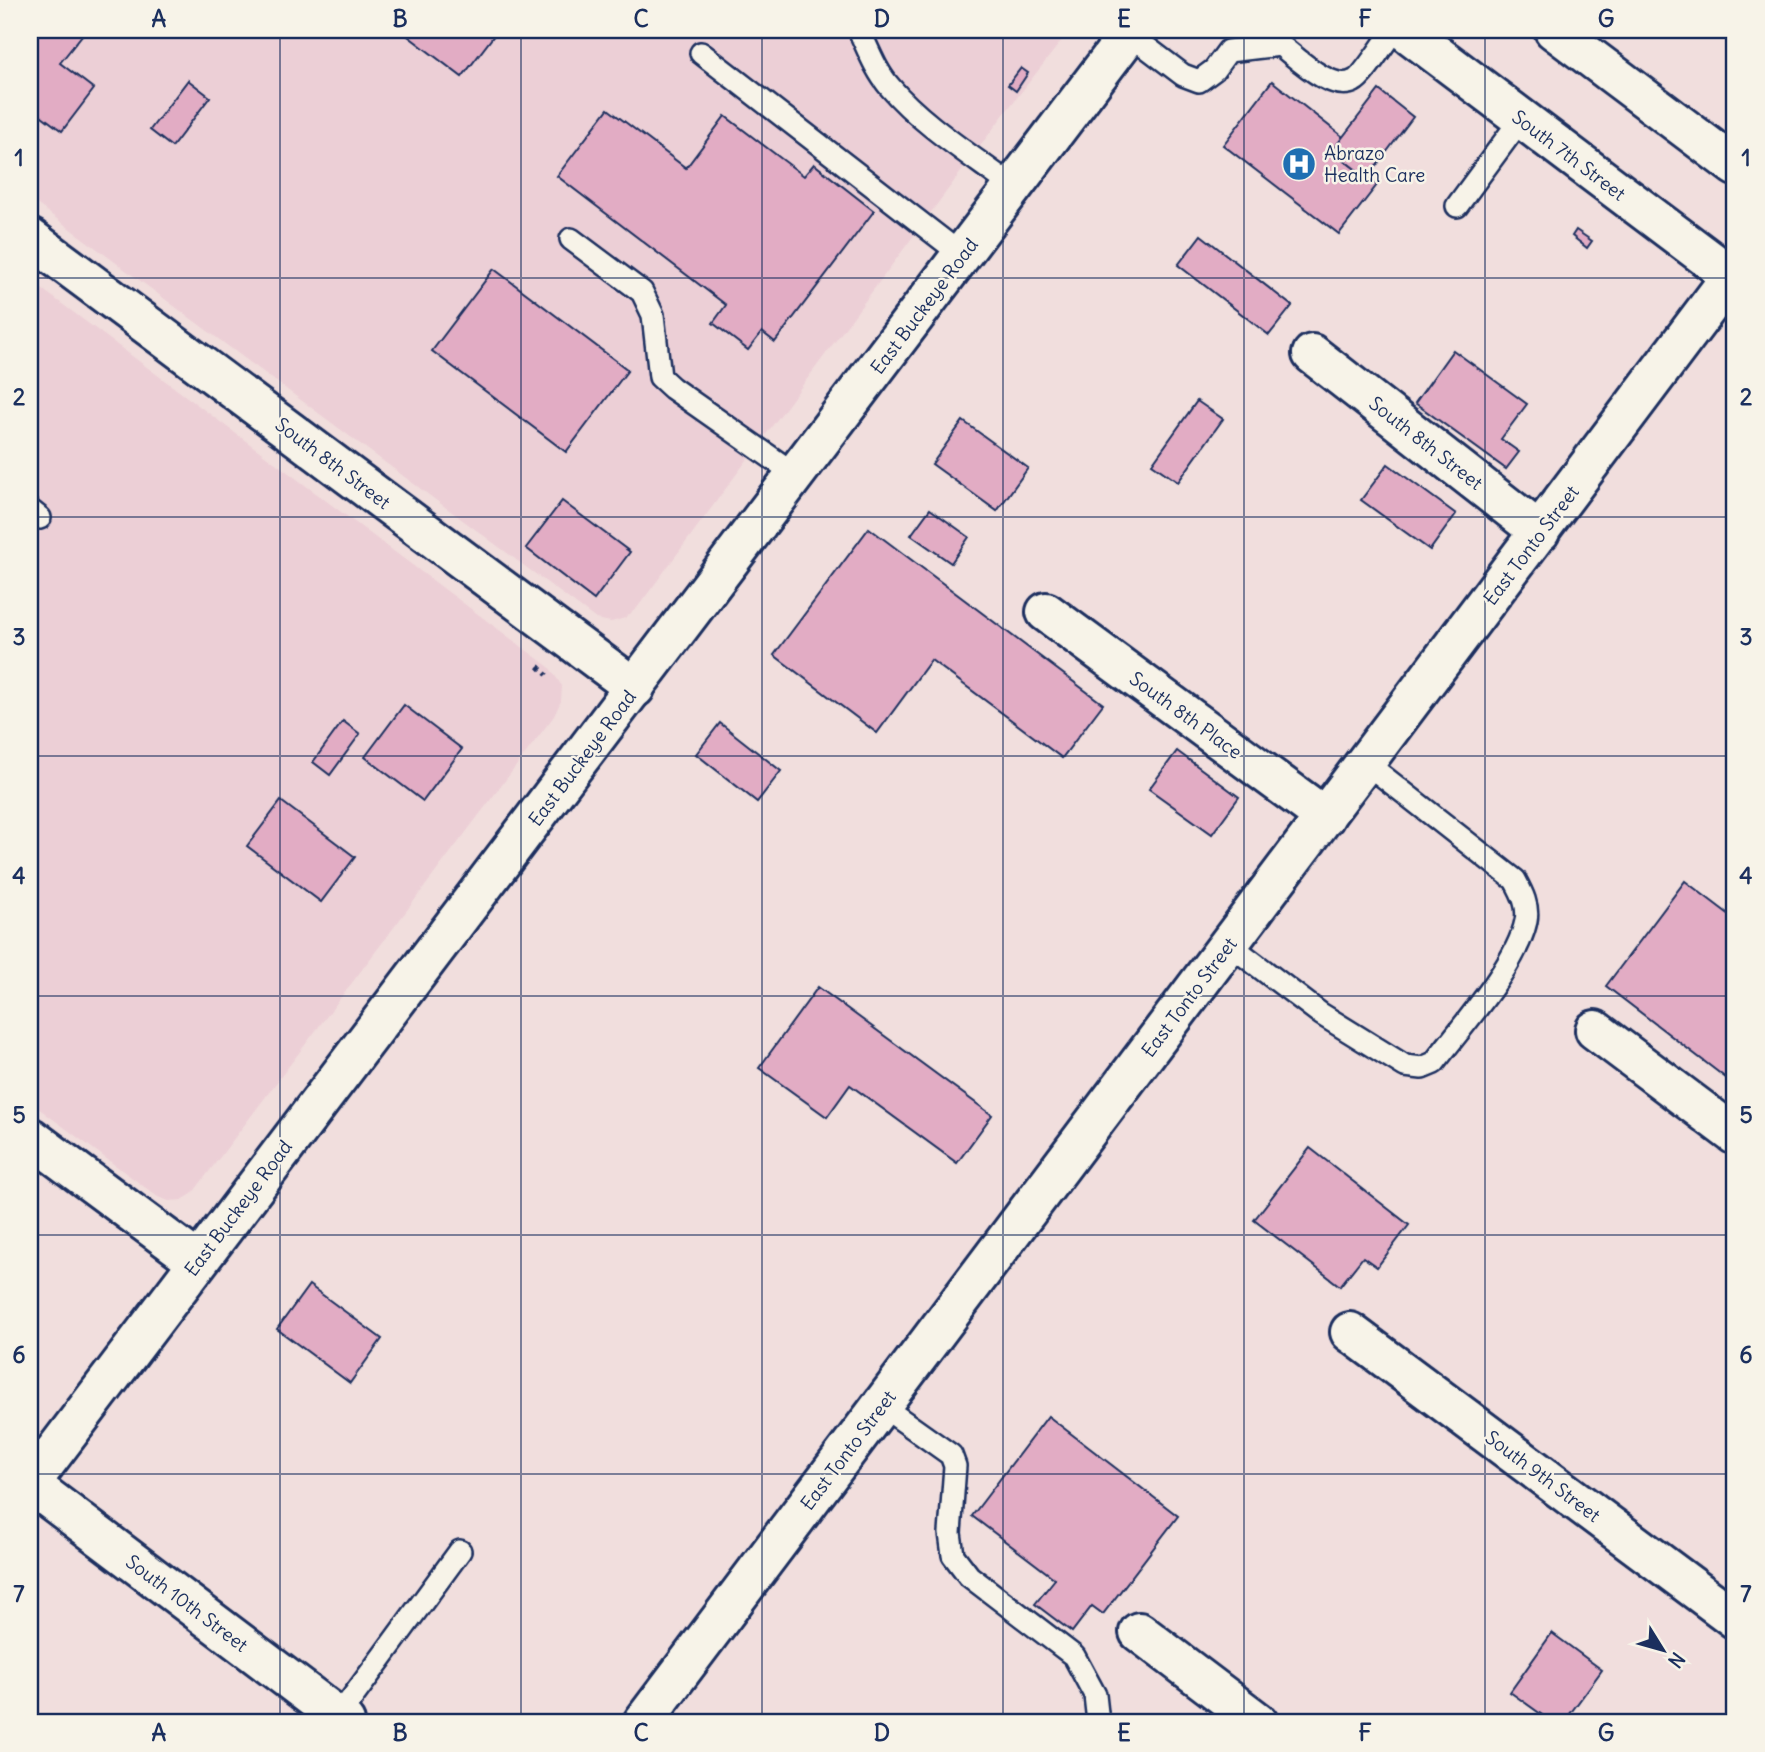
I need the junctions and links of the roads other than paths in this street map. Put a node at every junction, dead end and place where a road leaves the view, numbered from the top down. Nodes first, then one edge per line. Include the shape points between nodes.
1 (859, 30) edge
2 (1394, 30) edge
3 (1404, 30) edge
4 (1554, 30) edge
5 (1130, 32) edge
6 (701, 53) dead end
7 (1521, 119) junction
8 (1735, 166) edge
9 (1013, 187) junction
10 (1457, 206) dead end
11 (30, 238) edge
12 (571, 239) dead end
13 (962, 255) junction
14 (1734, 276) edge
15 (1312, 354) dead end
16 (796, 475) junction
17 (1540, 532) junction
18 (1046, 612) dead end
19 (635, 688) junction
20 (1366, 763) junction
21 (1325, 817) junction
22 (1229, 944) junction
23 (1595, 1030) dead end
24 (1735, 1135) edge
25 (30, 1137) edge
26 (197, 1261) junction
27 (1350, 1332) dead end
28 (881, 1406) junction
29 (30, 1484) edge
30 (460, 1551) dead end
31 (1735, 1619) edge
32 (1139, 1632) dead end
33 (341, 1719) edge
34 (643, 1722) edge
35 (1098, 1722) edge
36 (1258, 1722) edge

1 - 9 lane via 890,88
2 - 5 lane via 1356,81 1342,85 1330,82 1280,45 1228,51 1199,81 1184,75
3 - 7 street, South 7th Street
4 - 8 street
5 - 9 street, East Buckeye Road
6 - 13 lane
7 - 10 lane
7 - 14 street, South 7th Street
9 - 13 street, East Buckeye Road
11 - 19 street, South 8th Street
12 - 16 lane via 642,292 653,315 660,377
13 - 16 street, East Buckeye Road
14 - 17 street, East Tonto Street
15 - 17 street, South 8th Street
16 - 19 street, East Buckeye Road
17 - 20 street, East Tonto Street
18 - 21 street, South 8th Place
19 - 26 street, East Buckeye Road
20 - 21 street, East Tonto Street
20 - 22 lane via 1515,880 1525,898 1527,920 1511,960 1434,1063 1422,1068 1405,1066 1321,1014
21 - 22 street, East Tonto Street
22 - 28 street, East Tonto Street
23 - 24 street
25 - 26 street
26 - 29 street, East Buckeye Road
27 - 31 street, South 9th Street
28 - 34 street, East Tonto Street
28 - 35 lane via 951,1455 955,1466 953,1555 970,1576 1074,1656 1095,1695
29 - 33 street, South 10th Street
30 - 33 lane
32 - 36 street

